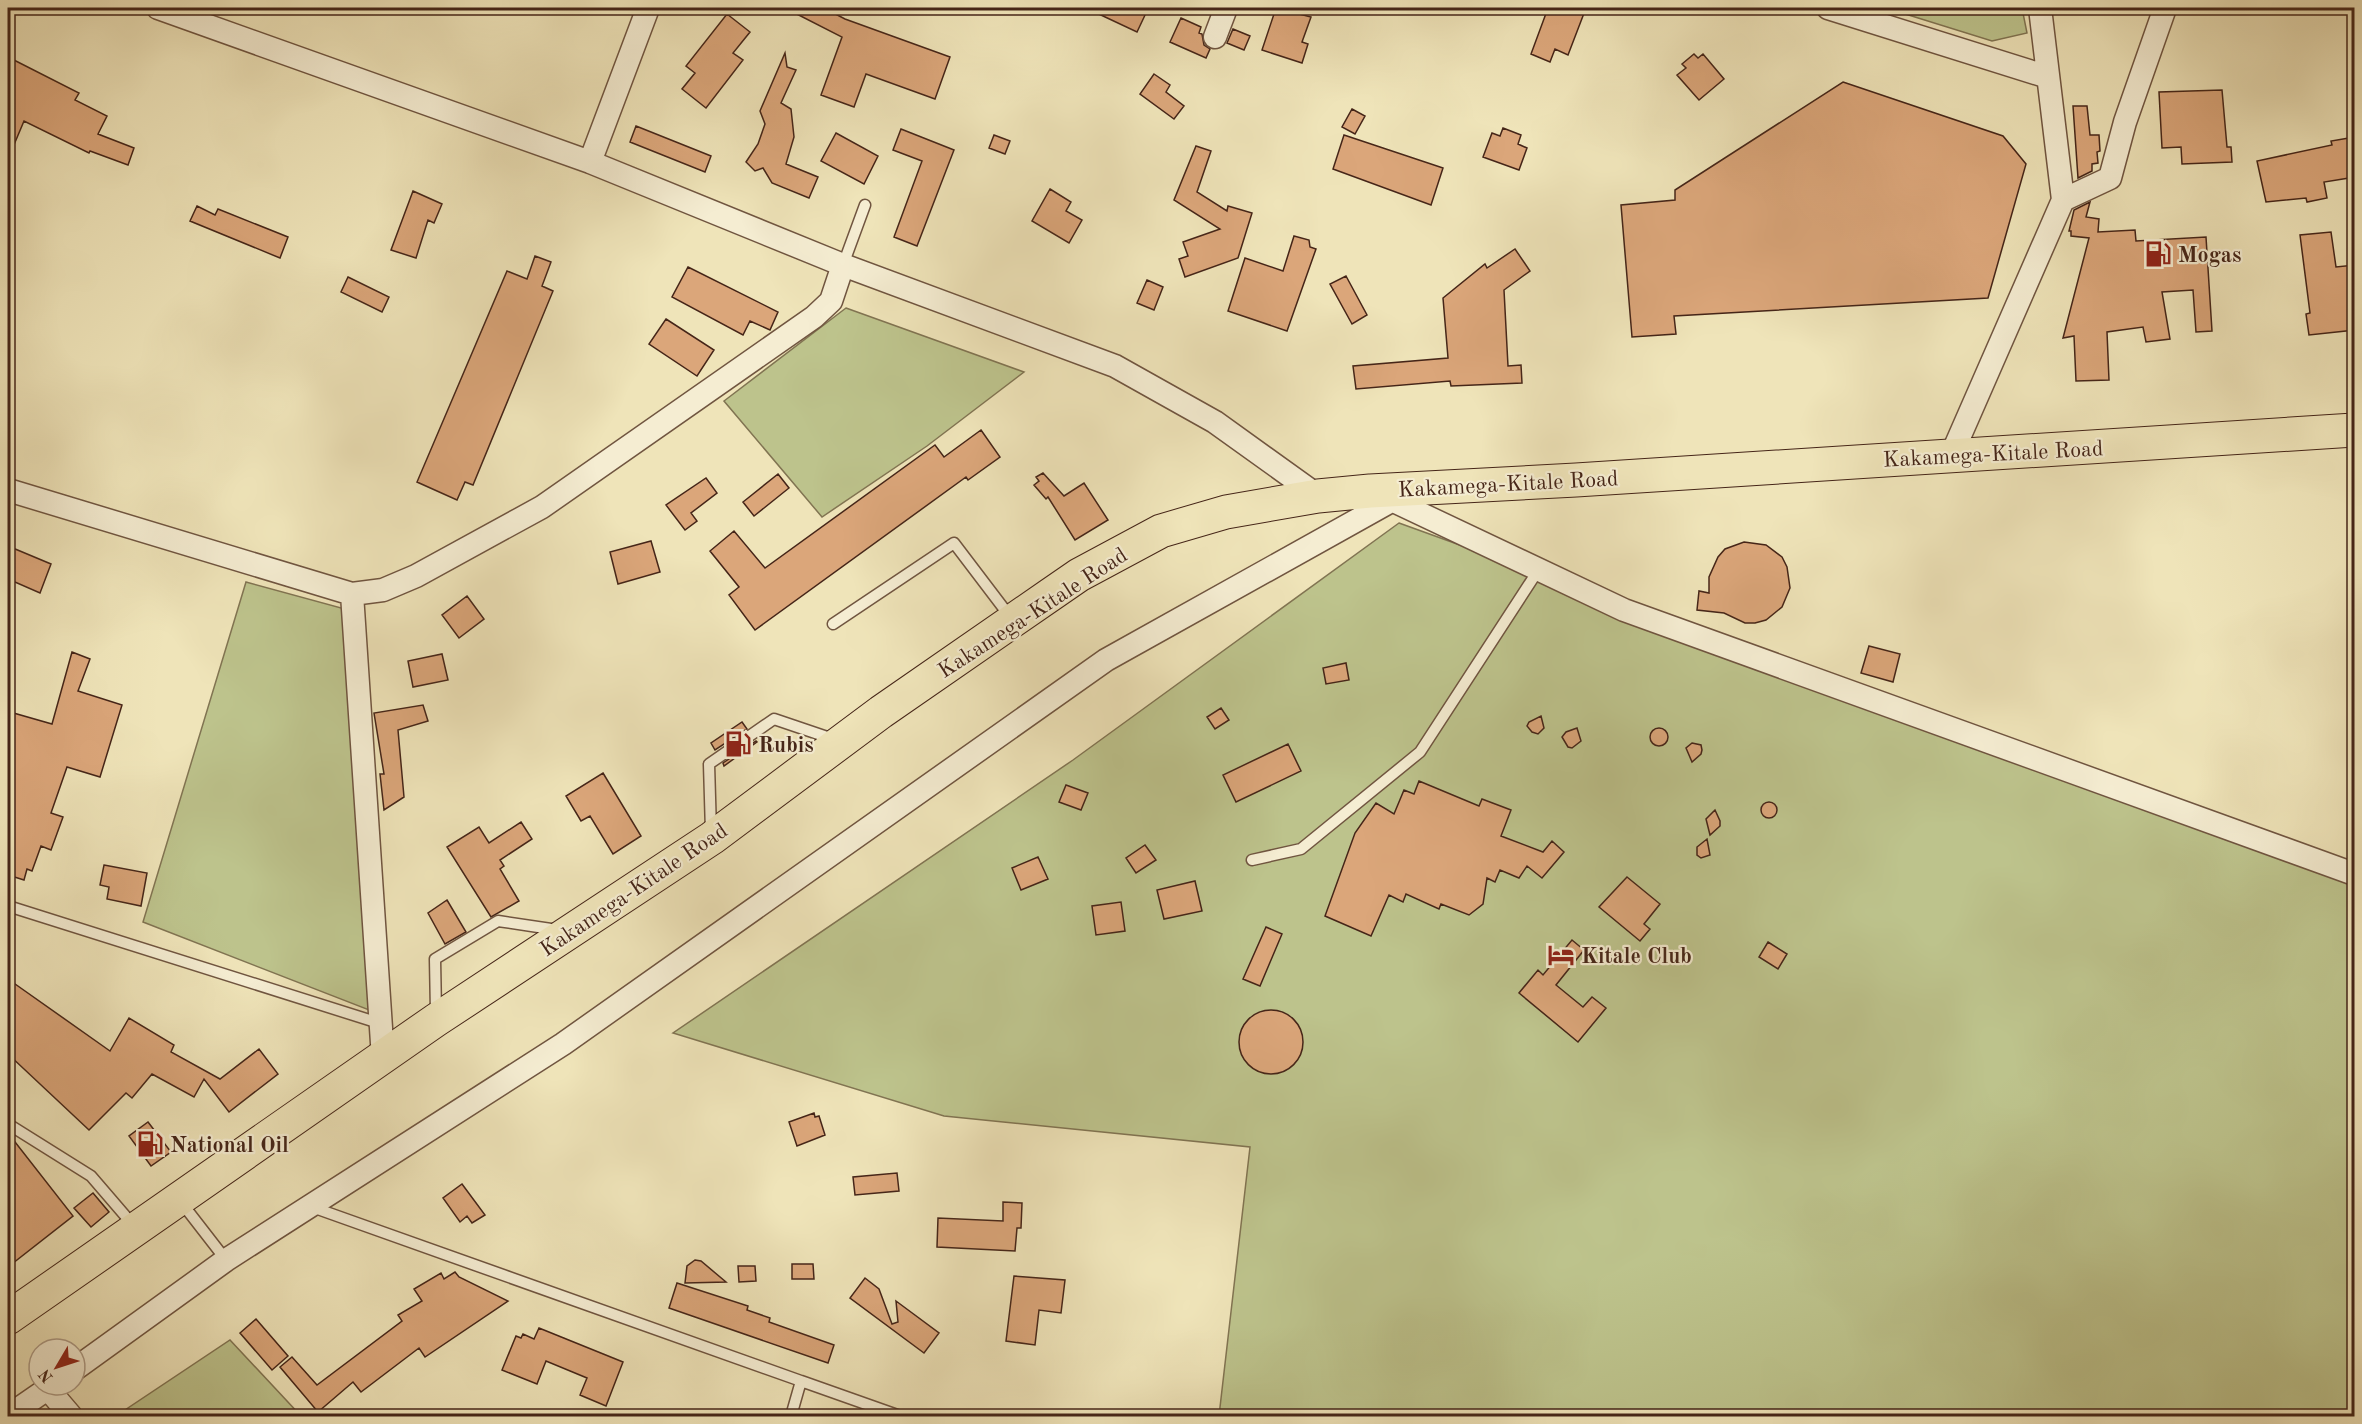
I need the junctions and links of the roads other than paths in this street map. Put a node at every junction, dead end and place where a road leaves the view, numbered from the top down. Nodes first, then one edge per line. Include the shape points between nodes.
1 (158, 8) edge
2 (648, 8) edge
3 (1226, 8) edge
4 (1828, 8) edge
5 (2040, 8) edge
6 (2164, 8) edge
7 (1215, 38) dead end
8 (2048, 77) junction
9 (590, 162) junction
10 (2063, 200) junction
11 (865, 205) dead end
12 (843, 266) junction
13 (2355, 430) edge
14 (1951, 456) junction
15 (8, 490) edge
16 (1382, 495) junction
17 (1318, 496) junction
18 (1539, 569) junction
19 (352, 594) junction
20 (1013, 620) junction
21 (833, 624) dead end
22 (842, 742) junction
23 (711, 838) junction
24 (1252, 860) dead end
25 (2355, 874) edge
26 (8, 906) edge
27 (570, 932) junction
28 (436, 1020) junction
29 (382, 1024) junction
30 (383, 1058) junction
31 (8, 1124) edge
32 (178, 1199) junction
33 (309, 1206) junction
34 (136, 1229) junction
35 (226, 1260) junction
36 (8, 1318) edge
37 (87, 1360) edge
38 (801, 1381) junction
39 (36, 1397) edge
40 (57, 1397) edge
41 (8, 1416) edge
42 (71, 1416) edge
43 (791, 1416) edge
44 (900, 1416) edge

1 - 9 street
2 - 9 street
3 - 7 street
4 - 8 street
5 - 8 street
6 - 10 street via 2110,178
8 - 10 street
9 - 12 street
10 - 14 street
11 - 12 lane
12 - 17 street via 1115,366 1215,422
12 - 19 street via 831,301 814,317 542,507 416,576 383,590
13 - 14 highway, Kakamega-Kitale Road
14 - 16 highway, Kakamega-Kitale Road
15 - 19 street
16 - 17 highway, Kakamega-Kitale Road
16 - 18 street
16 - 33 street via 1106,660 564,1044
17 - 20 highway, Kakamega-Kitale Road via 1226,512 1161,531 1079,575
18 - 24 lane via 1420,752 1301,849
18 - 25 street via 1624,610
19 - 29 street
20 - 21 lane via 954,543
20 - 22 highway, Kakamega-Kitale Road
22 - 23 highway, Kakamega-Kitale Road
22 - 23 lane via 774,719 709,764
23 - 27 highway, Kakamega-Kitale Road
26 - 29 lane
27 - 28 highway, Kakamega-Kitale Road
27 - 28 lane via 498,921 435,959
28 - 30 highway, Kakamega-Kitale Road
29 - 30 street
30 - 32 highway, Kakamega-Kitale Road
31 - 34 lane via 91,1176
32 - 34 highway, Kakamega-Kitale Road
32 - 35 lane
33 - 35 street
33 - 38 lane
34 - 36 highway, Kakamega-Kitale Road
35 - 37 street
38 - 43 lane
38 - 44 lane
39 - 41 street
40 - 42 street

